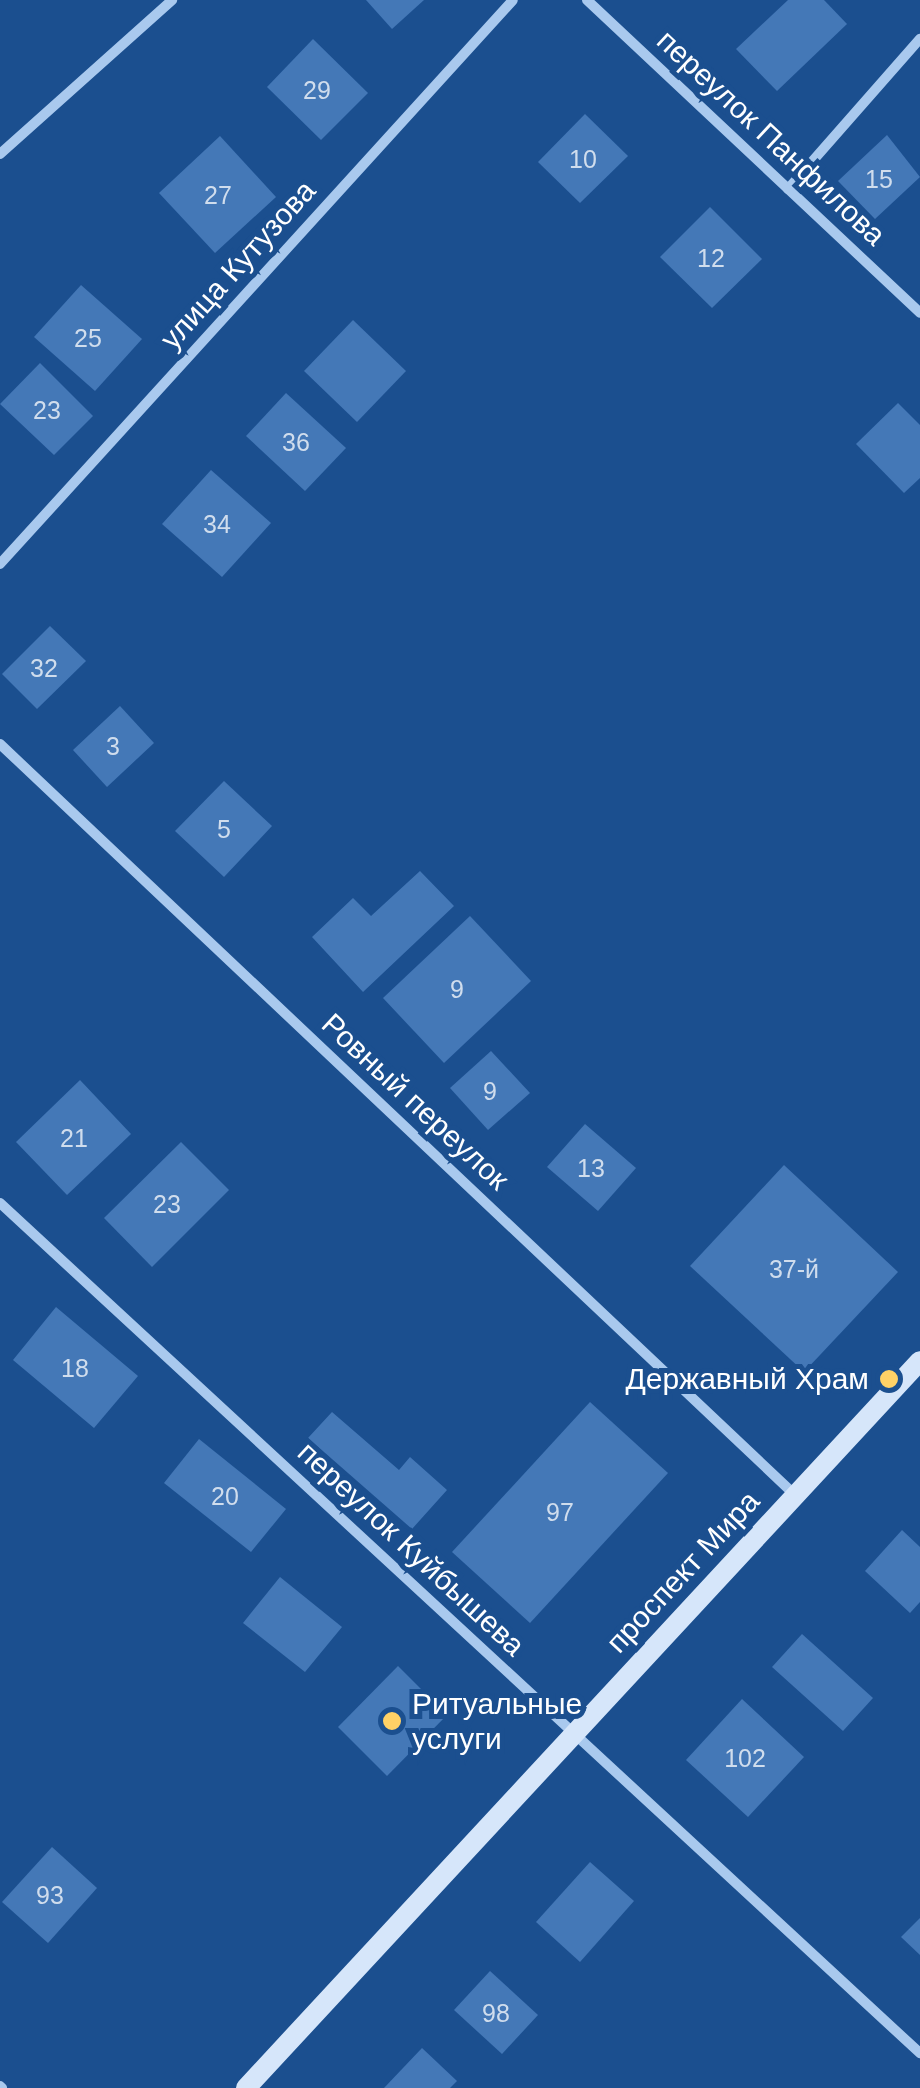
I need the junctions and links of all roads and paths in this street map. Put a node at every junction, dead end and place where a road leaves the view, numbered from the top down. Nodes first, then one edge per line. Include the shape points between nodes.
1 (172, 0) edge
2 (513, 0) edge
3 (587, 0) edge
4 (920, 39) edge
5 (0, 154) edge
6 (788, 189) junction
7 (920, 313) edge
8 (0, 564) edge
9 (0, 744) edge
10 (0, 1203) edge
11 (920, 1361) edge
12 (795, 1495) junction
13 (574, 1734) junction
14 (920, 2053) edge
15 (246, 2088) edge

1 - 5 street
2 - 8 street, улица Кутузова
3 - 6 street, переулок Панфилова
4 - 6 street
6 - 7 street, переулок Панфилова
9 - 12 street, Ровный переулок
10 - 13 street, переулок Куйбышева
11 - 12 main road, проспект Мира
12 - 13 main road, проспект Мира
13 - 14 street, переулок Куйбышева
13 - 15 main road, проспект Мира

